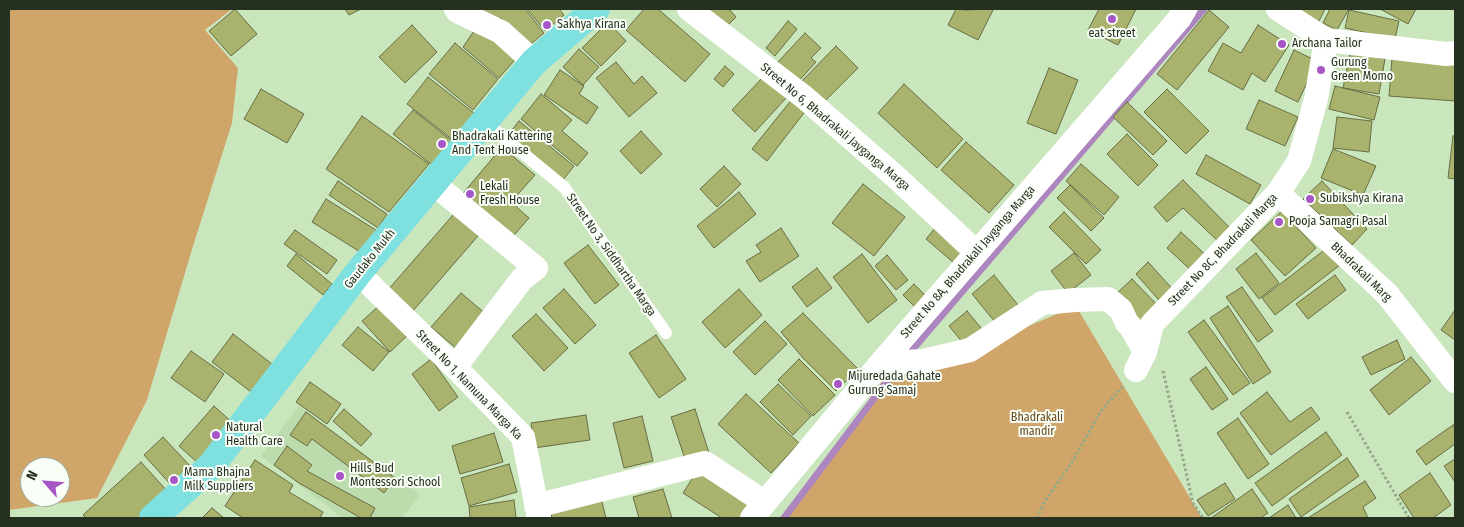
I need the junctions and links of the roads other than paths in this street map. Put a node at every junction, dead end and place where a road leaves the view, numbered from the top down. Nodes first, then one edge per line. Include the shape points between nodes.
1 (456, 9) edge
2 (596, 9) edge
3 (689, 9) edge
4 (1186, 9) edge
5 (1278, 9) edge
6 (1326, 40) junction
7 (1455, 53) edge
8 (534, 62) junction
9 (485, 122) junction
10 (433, 183) junction
11 (1278, 194) junction
12 (976, 252) junction
13 (358, 274) junction
14 (666, 333) dead end
15 (881, 363) junction
16 (455, 368) junction
17 (1455, 381) edge
18 (758, 510) edge
19 (538, 512) edge
20 (153, 518) edge

1 - 8 street via 501,32
2 - 8 main road, Gaudako Mukh
3 - 12 street, Street No 6, Bhadrakali Jayganga Marga via 804,97
4 - 12 street, Street No 8A, Bhadrakali Jayganga Marga
5 - 6 street
6 - 7 street
6 - 11 street, Street No 8C, Bhadrakali Marga via 1316,99 1299,161
8 - 9 main road, Gaudako Mukh
9 - 10 main road, Gaudako Mukh
9 - 14 lane, Street No 3, Siddhartha Marga via 564,187
10 - 13 main road, Gaudako Mukh
10 - 16 street via 536,268 522,279
11 - 15 street, Street No 8C, Bhadrakali Marga via 1152,324 1141,361 1131,327 1121,310 1108,299 1042,303 970,350 923,361
11 - 17 street, Bhadrakali Marg via 1387,294
12 - 15 street, Street No 8A, Bhadrakali Jayganga Marga
13 - 16 street, Street No 1, Namuna Marga Ka
13 - 20 main road, Gaudako Mukh via 211,466
15 - 18 street, Street No 8A, Bhadrakali Jayganga Marga
16 - 19 street, Street No 1, Namuna Marga Ka via 523,437
18 - 19 street via 704,463

